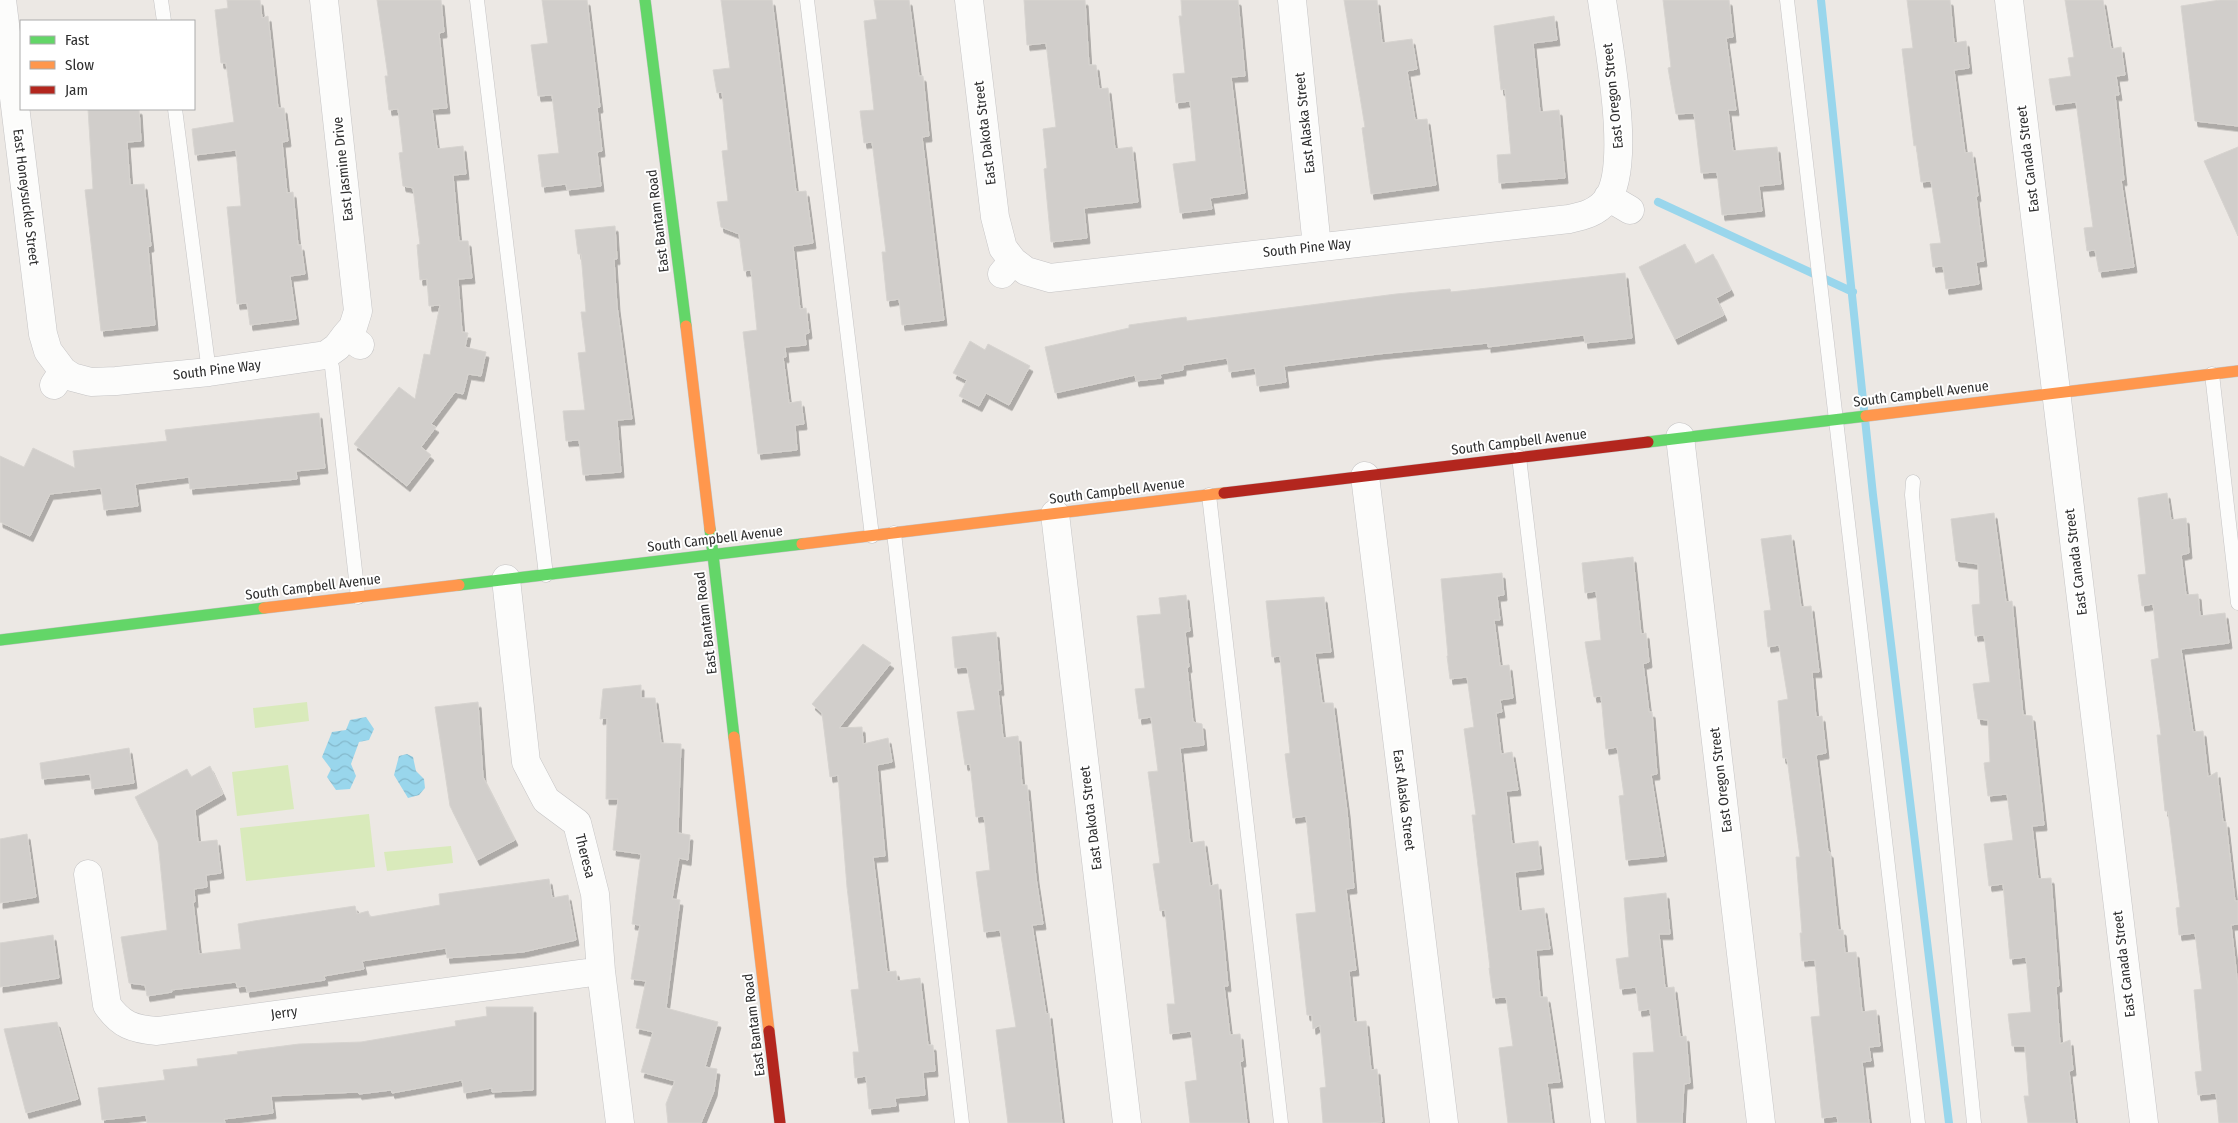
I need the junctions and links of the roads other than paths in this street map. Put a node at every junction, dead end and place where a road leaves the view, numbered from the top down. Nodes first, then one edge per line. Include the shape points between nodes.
1 (2, 0) edge
2 (161, 0) edge
3 (324, 0) edge
4 (477, 0) edge
5 (645, 0) edge
6 (807, 0) edge
7 (968, 0) edge
8 (1292, 0) edge
9 (1602, 0) edge
10 (1787, 0) edge
11 (2009, 0) edge
12 (164, 20) edge
13 (175, 110) edge
14 (1617, 199) joint
15 (1317, 247) junction
16 (1008, 267) joint
17 (326, 355) junction
18 (2238, 371) edge
19 (209, 372) junction
20 (2212, 374) junction
21 (58, 378) joint
22 (2055, 393) junction
23 (1843, 418) junction
24 (1680, 437) junction
25 (1519, 457) junction
26 (1365, 476) junction
27 (1913, 482) dead end
28 (1208, 495) junction
29 (1055, 514) junction
30 (894, 533) junction
31 (872, 536) junction
32 (713, 555) junction
33 (546, 574) junction
34 (506, 579) junction
35 (358, 597) junction
36 (2238, 603) edge
37 (0, 640) edge
38 (88, 874) dead end
39 (601, 971) junction
40 (620, 1123) edge
41 (780, 1123) edge
42 (962, 1123) edge
43 (1127, 1123) edge
44 (1281, 1123) edge
45 (1444, 1123) edge
46 (1598, 1123) edge
47 (1761, 1123) edge
48 (1918, 1123) edge
49 (1974, 1123) edge
50 (2144, 1123) edge

1 - 21 street, East Honeysuckle Street via 43,334
2 - 12 lane
3 - 17 street, East Jasmine Drive via 358,311 353,340
4 - 33 lane
5 - 32 main road, East Bantam Road
6 - 31 lane
7 - 16 street, East Dakota Street via 995,217
8 - 15 street, East Alaska Street
9 - 14 street, East Oregon Street via 1618,128
10 - 23 lane
11 - 22 street, East Canada Street
13 - 19 lane
14 - 15 street, South Pine Way via 1568,220
15 - 16 street, South Pine Way via 1050,278
17 - 19 street, South Pine Way
17 - 35 lane via 332,367
18 - 20 main road, South Campbell Avenue
19 - 21 street, South Pine Way via 91,382 72,376
20 - 22 main road, South Campbell Avenue
20 - 36 lane
22 - 23 main road, South Campbell Avenue
22 - 50 street, East Canada Street
23 - 24 main road, South Campbell Avenue
23 - 48 lane
24 - 25 main road, South Campbell Avenue
24 - 47 street, East Oregon Street
25 - 26 main road, South Campbell Avenue
25 - 46 lane
26 - 28 main road, South Campbell Avenue
26 - 45 street, East Alaska Street
27 - 49 lane
28 - 29 main road, South Campbell Avenue
28 - 44 lane
29 - 30 main road, South Campbell Avenue
29 - 43 street, East Dakota Street
30 - 31 main road, South Campbell Avenue
30 - 42 lane
31 - 32 main road, South Campbell Avenue
32 - 33 main road, South Campbell Avenue
32 - 41 main road, East Bantam Road
33 - 34 main road, South Campbell Avenue
34 - 35 main road, South Campbell Avenue
34 - 39 street, Theresa via 526,762 546,800 577,823 595,894
35 - 37 main road, South Campbell Avenue
38 - 39 street, Jerry via 107,1005 118,1019 140,1029 157,1031
39 - 40 street, Theresa

